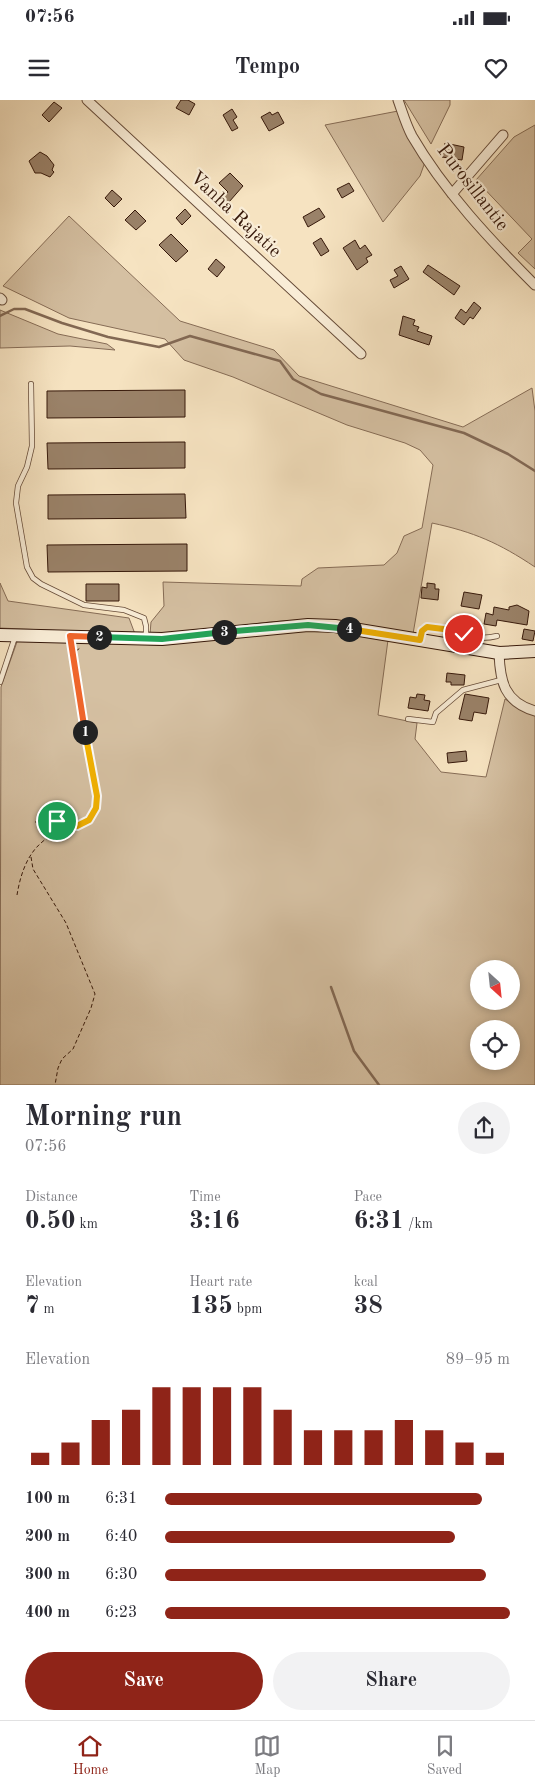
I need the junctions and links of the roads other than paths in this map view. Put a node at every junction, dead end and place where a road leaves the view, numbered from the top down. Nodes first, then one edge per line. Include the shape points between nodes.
1 (87, 100) edge
2 (398, 100) edge
3 (503, 135) dead end
4 (452, 194) junction
5 (535, 285) edge
6 (361, 354) dead end
7 (31, 384) dead end
8 (0, 635) edge
9 (16, 635) junction
10 (497, 636) dead end
11 (145, 639) junction
12 (420, 640) junction
13 (535, 651) edge
14 (499, 653) junction
15 (501, 680) junction
16 (0, 682) edge
17 (535, 712) edge
18 (408, 719) dead end

1 - 6 street, Vanha Rajatie
2 - 4 street, Purosillantie via 411,134
3 - 4 street
4 - 5 street, Purosillantie
7 - 11 lane via 32,446 28,468 18,486 16,503 27,568 41,584 84,605 124,610 144,618
8 - 9 street
9 - 11 street
9 - 16 lane
10 - 12 lane via 475,639 460,631 427,627 422,631
11 - 12 street via 308,625 335,626
12 - 14 street
13 - 14 street
14 - 15 street
15 - 17 street via 513,699
15 - 18 lane via 463,690 436,712 433,722

